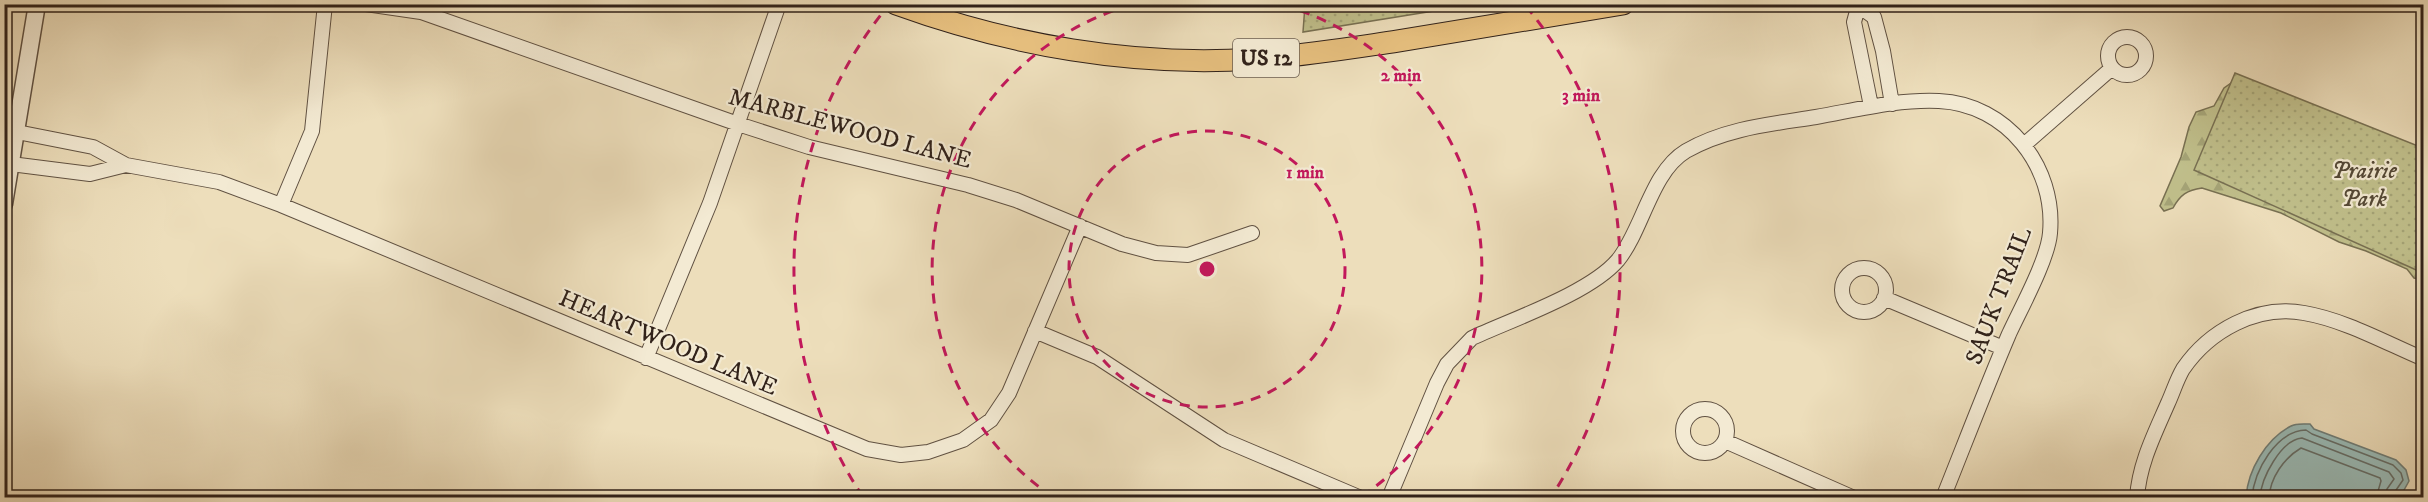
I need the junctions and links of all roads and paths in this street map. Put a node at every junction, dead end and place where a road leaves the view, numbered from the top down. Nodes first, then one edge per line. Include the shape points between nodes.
1 (37, 4) edge
2 (325, 4) edge
3 (366, 4) edge
4 (779, 4) edge
5 (896, 4) edge
6 (1623, 4) edge
7 (1859, 5) edge
8 (2112, 68) dead end
9 (1892, 104) junction
10 (1871, 105) junction
11 (738, 124) junction
12 (16, 132) junction
13 (2025, 144) junction
14 (11, 164) junction
15 (126, 165) junction
16 (4, 204) edge
17 (281, 205) junction
18 (1080, 226) junction
19 (1252, 233) dead end
20 (1884, 298) dead end
21 (1035, 331) junction
22 (2003, 348) junction
23 (646, 358) junction
24 (2424, 359) edge
25 (1725, 441) dead end
26 (1360, 498) edge
27 (1389, 498) edge
28 (1854, 498) edge
29 (1943, 498) edge
30 (2137, 498) edge

1 - 12 street
2 - 17 street via 312,131
3 - 11 street, MARBLEWOOD LANE via 421,12
4 - 11 street
5 - 6 highway, US 12 via 969,27 1071,50 1152,59 1252,60
7 - 9 street via 1874,17
7 - 10 street via 1854,22
8 - 13 street
9 - 10 street, SAUK TRAIL
9 - 13 street, SAUK TRAIL via 1939,101 1965,105 1997,121
10 - 27 street, SAUK TRAIL via 1724,133 1683,153 1668,168 1618,259 1594,282 1473,338 1458,350 1437,383
11 - 18 street, MARBLEWOOD LANE via 809,147 978,188
11 - 23 street
12 - 14 street
12 - 15 street, HEARTWOOD LANE via 93,147
13 - 22 street, SAUK TRAIL via 2045,183 2050,233
14 - 15 street, HEARTWOOD LANE via 90,174
14 - 16 street
15 - 17 street, HEARTWOOD LANE via 219,182
17 - 23 street, HEARTWOOD LANE
18 - 19 street, MARBLEWOOD LANE via 1122,244 1156,253 1188,255
18 - 21 street, HEARTWOOD LANE
20 - 22 street
21 - 23 street, HEARTWOOD LANE via 1009,393 991,420 963,440 901,456 867,449
21 - 26 street via 1097,357 1224,440
22 - 29 street, SAUK TRAIL
24 - 30 street via 2341,324 2303,313 2264,313 2233,324 2208,339 2182,370 2148,449
25 - 28 street

